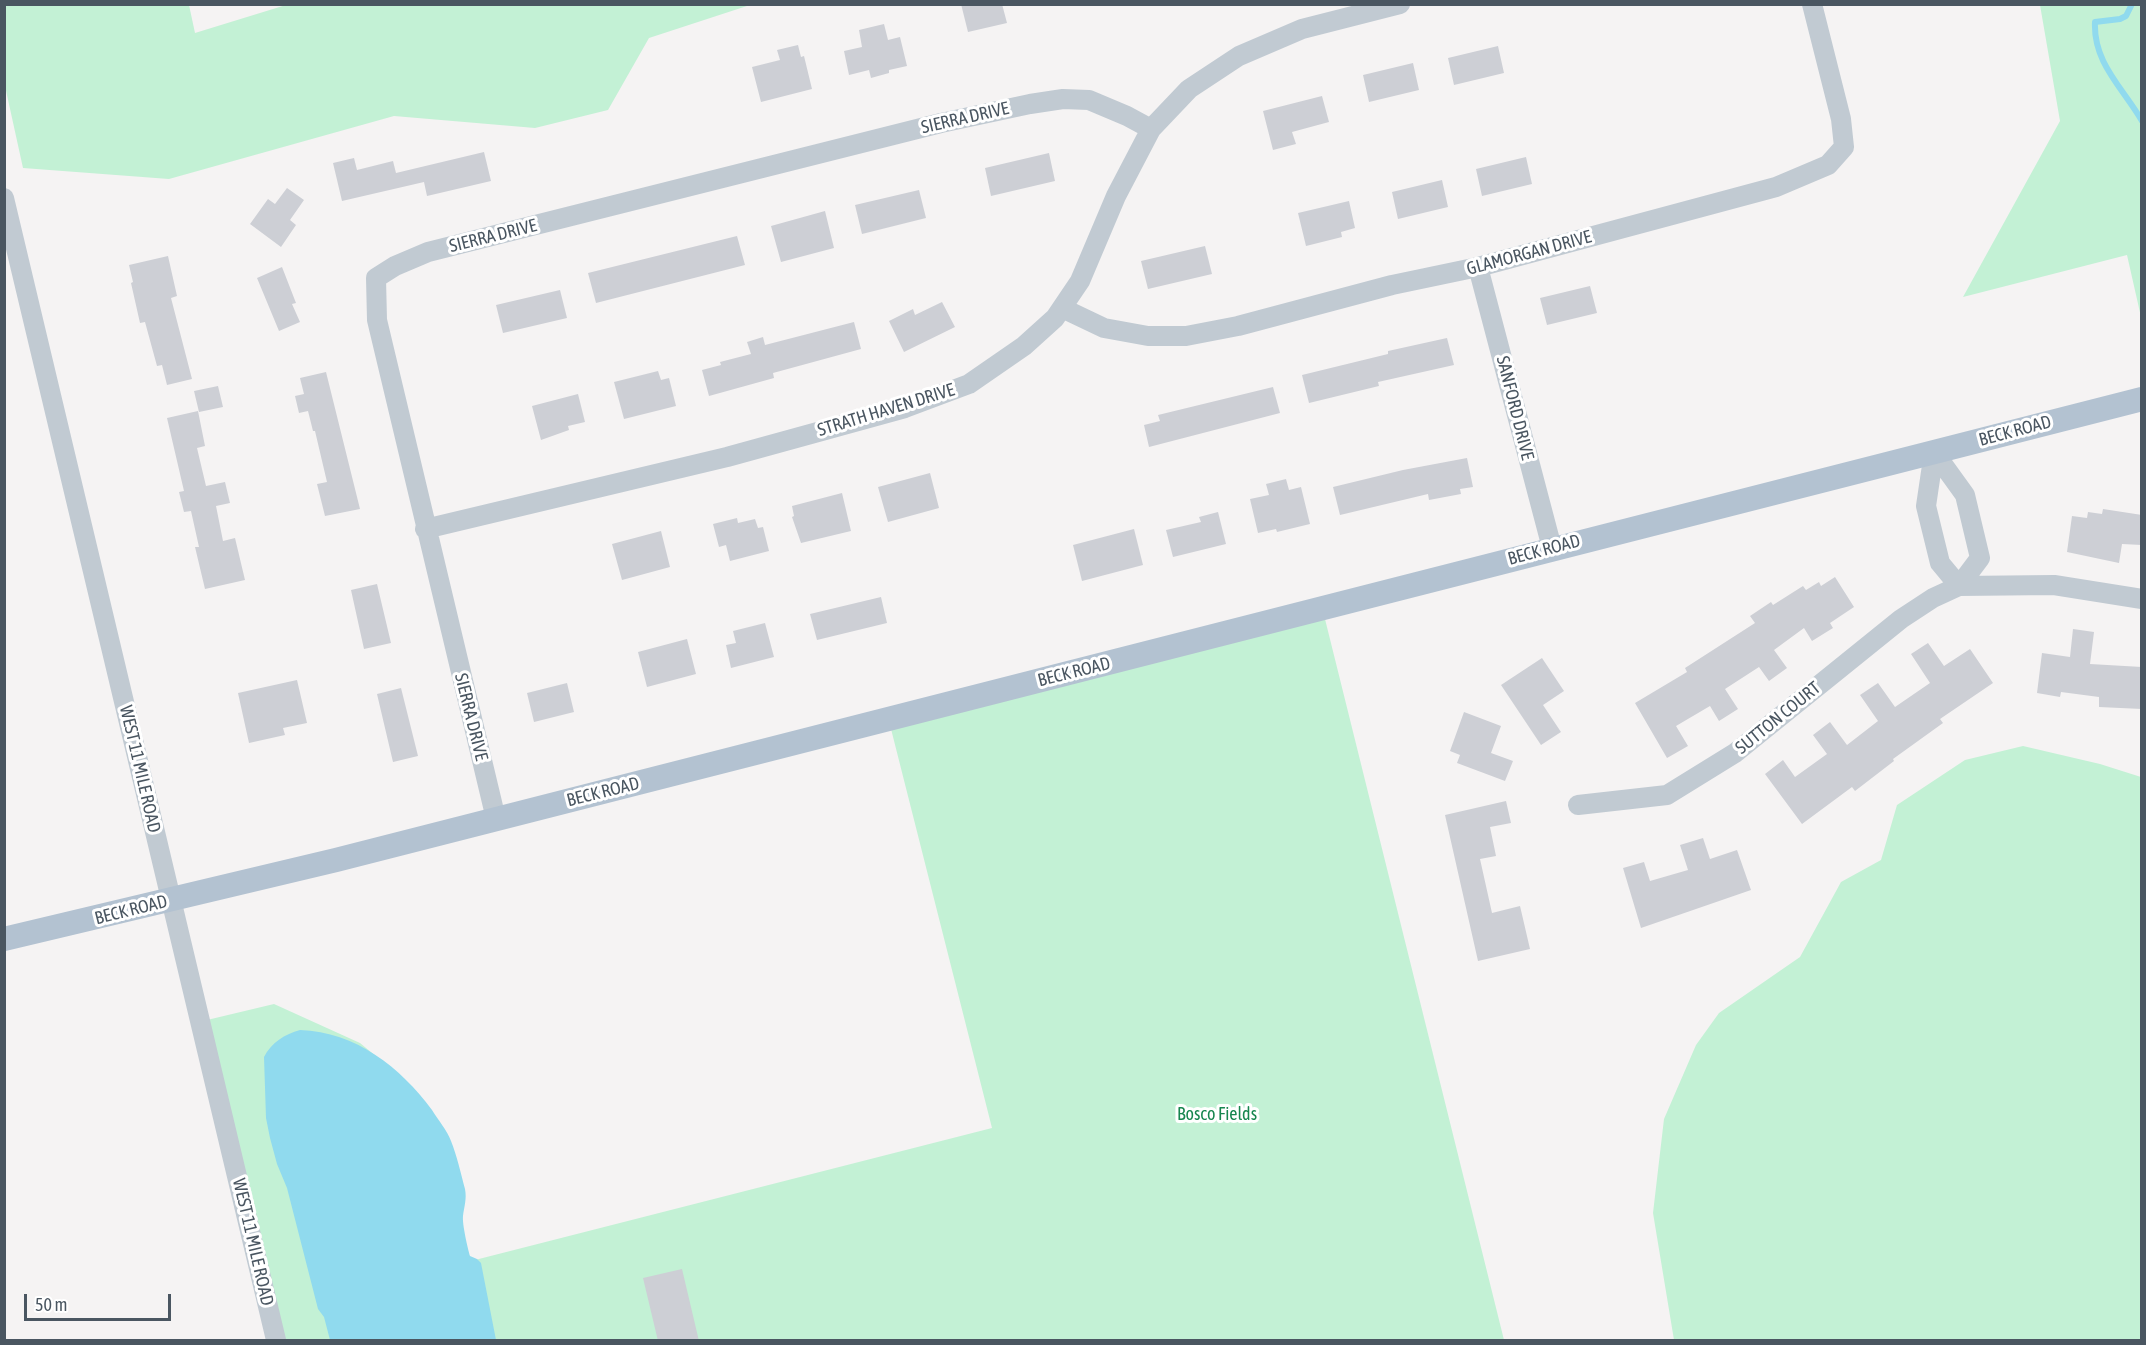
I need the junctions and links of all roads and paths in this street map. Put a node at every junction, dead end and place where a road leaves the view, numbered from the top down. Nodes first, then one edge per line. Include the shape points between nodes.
1 (1400, 4) edge
2 (1812, 4) edge
3 (1151, 129) junction
4 (4, 198) edge
5 (1478, 267) junction
6 (1062, 308) junction
7 (2142, 399) edge
8 (1934, 452) junction
9 (425, 529) junction
10 (1552, 548) junction
11 (1959, 586) junction
12 (2142, 599) edge
13 (1578, 805) dead end
14 (496, 819) junction
15 (172, 900) junction
16 (4, 939) edge
17 (276, 1341) edge

1 - 3 street, STRATH HAVEN DRIVE via 1302,29 1239,56 1189,89
2 - 5 street, GLAMORGAN DRIVE via 1841,119 1844,147 1828,165 1776,188
3 - 6 street, STRATH HAVEN DRIVE via 1116,196 1080,281
3 - 9 street, SIERRA DRIVE via 1089,100 1030,104 428,252 395,266 376,278 376,320
4 - 15 street, WEST 11 MILE ROAD
5 - 6 street, GLAMORGAN DRIVE via 1186,336 1148,336 1104,328
5 - 10 street, SANFORD DRIVE
6 - 9 street, STRATH HAVEN DRIVE via 1024,346 969,384 905,408 727,457
7 - 8 main road, BECK ROAD
8 - 10 main road, BECK ROAD
8 - 11 street via 1926,506 1940,563
8 - 11 street, SUTTON COURT via 1965,495 1980,558
9 - 14 street, SIERRA DRIVE
10 - 14 main road, BECK ROAD
11 - 12 street, SUTTON COURT via 2054,585
11 - 13 street, SUTTON COURT via 1901,619 1735,753 1667,795
14 - 15 main road, BECK ROAD
15 - 16 main road, BECK ROAD
15 - 17 street, WEST 11 MILE ROAD

